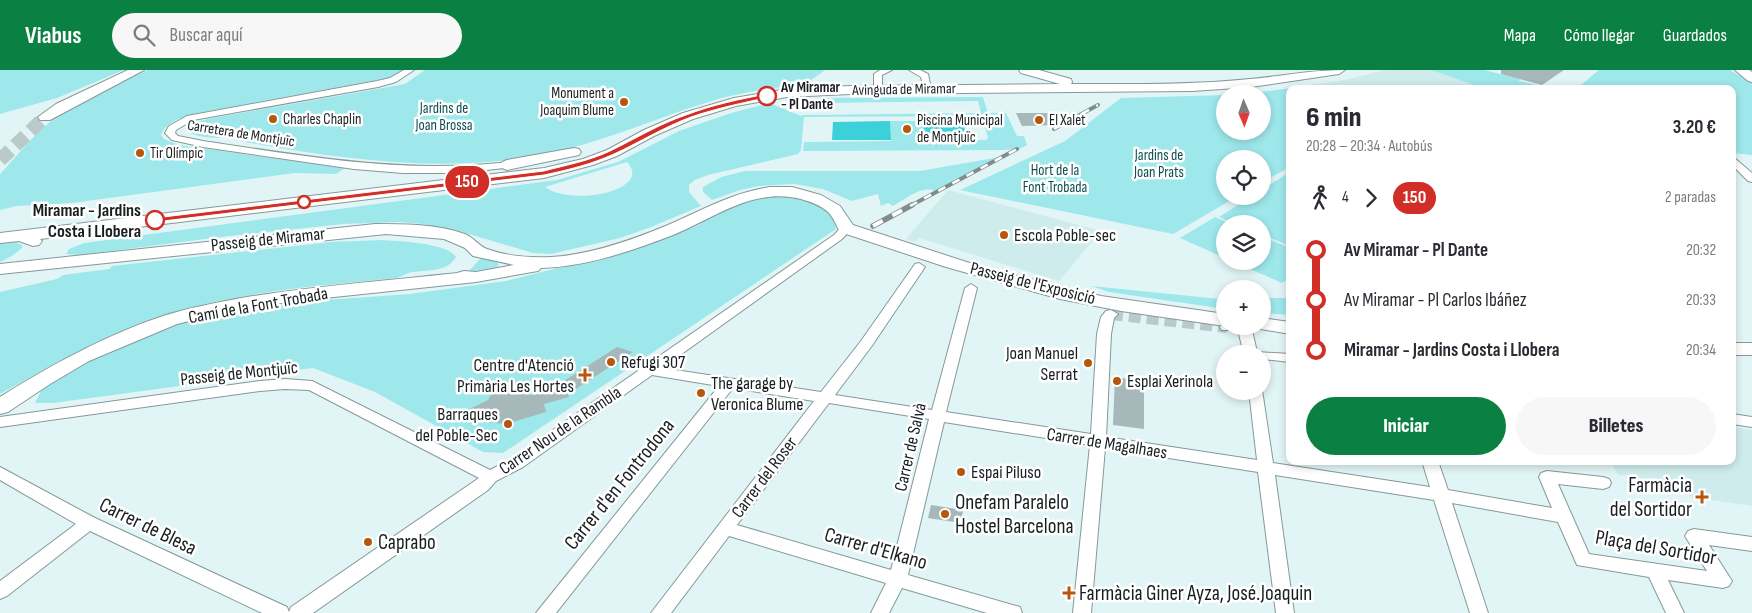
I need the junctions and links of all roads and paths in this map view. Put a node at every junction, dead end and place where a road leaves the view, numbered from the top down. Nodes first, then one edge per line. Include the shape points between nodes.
1 (138, 70) edge
2 (410, 70) edge
3 (888, 70) edge
4 (913, 70) edge
5 (1015, 70) edge
6 (1025, 70) edge
7 (1338, 70) edge
8 (1741, 70) edge
9 (1752, 78) edge
10 (1008, 88) junction
11 (1087, 88) junction
12 (927, 89) junction
13 (878, 90) junction
14 (45, 117) tunnel mouth
15 (1736, 163) edge
16 (504, 172) junction
17 (1752, 179) edge
18 (846, 228) junction
19 (15, 241) edge
20 (479, 252) junction
21 (52, 262) junction
22 (502, 266) junction
23 (0, 267) edge
24 (919, 267) dead end
25 (458, 272) junction
26 (476, 277) junction
27 (430, 283) junction
28 (971, 288) dead end
29 (1111, 314) dead end
30 (1216, 323) edge
31 (1271, 325) edge
32 (1286, 327) edge
33 (1736, 349) edge
34 (1752, 349) edge
35 (1271, 356) edge
36 (1286, 358) edge
37 (649, 370) junction
38 (728, 384) junction
39 (824, 398) junction
40 (1257, 400) edge
41 (0, 407) edge
42 (938, 413) junction
43 (1736, 420) edge
44 (0, 422) edge
45 (1752, 422) edge
46 (1098, 441) junction
47 (1431, 465) edge
48 (1267, 468) junction
49 (0, 473) edge
50 (490, 477) junction
51 (1603, 483) dead end
52 (1440, 495) junction
53 (1565, 517) junction
54 (89, 523) junction
55 (725, 528) junction
56 (1752, 544) edge
57 (1655, 571) junction
58 (898, 578) junction
59 (0, 591) edge
60 (280, 613) edge
61 (298, 613) edge
62 (545, 613) edge
63 (660, 613) edge
64 (880, 613) edge
65 (1014, 613) edge
66 (1082, 613) edge
67 (1285, 613) edge
68 (1479, 613) edge
69 (1676, 613) edge

1 - 14 street
2 - 16 street, Carretera de Montjuïc via 378,84 190,118 172,128 170,134 203,144 354,166
3 - 13 street via 878,74
4 - 12 street via 925,76
5 - 10 street
6 - 11 street
7 - 11 street, Avinguda de Miramar via 1238,84
8 - 9 street
10 - 11 street, Avinguda de Miramar
10 - 12 street, Avinguda de Miramar
12 - 13 street, Avinguda de Miramar
13 - 16 street, Avinguda de Miramar via 796,92 755,98 688,116 588,162 544,173
15 - 17 street
16 - 19 street, Avinguda de Miramar
18 - 22 street via 839,213 825,202 779,191 753,193 732,199 684,225 652,237 560,261
18 - 30 street, Passeig de l'Exposició via 942,260 1062,293
18 - 37 street, Carrer Nou de la Rambla via 838,237
19 - 21 street, Passeig de Miramar via 32,262
19 - 23 street, Avinguda de Miramar
20 - 21 street, Passeig de Miramar via 475,244 431,232 375,229
20 - 22 street, Passeig de Miramar
20 - 25 street
21 - 23 street, Passeig de Miramar
22 - 26 street, Camí de la Font Trobada
24 - 39 street, Carrer del Roser
25 - 26 street via 462,276
25 - 27 street
26 - 27 street, Camí de la Font Trobada
27 - 41 street, Camí de la Font Trobada via 287,296 170,320 82,357
28 - 42 street, Carrer de Salvà
29 - 46 street via 1104,334
31 - 32 street
33 - 34 street
35 - 36 street
37 - 38 street, Carrer de Magalhaes
37 - 50 street, Carrer Nou de la Rambla via 517,463
38 - 39 street, Carrer de Magalhaes
38 - 62 street, Carrer d'en Fontrodona
39 - 42 street, Carrer de Magalhaes
39 - 55 street, Carrer del Roser
40 - 48 street
42 - 46 street, Carrer de Magalhaes
42 - 58 street, Carrer de Salvà
43 - 45 street
44 - 50 street, Passeig de Montjuïc via 268,385 312,386
46 - 48 street, Carrer de Magalhaes
46 - 66 street
47 - 52 street
48 - 52 street, Carrer de Magalhaes
48 - 67 street
49 - 54 street, Carrer de Blesa
50 - 61 street, Carrer Nou de la Rambla via 482,486
51 - 53 street, Plaça del Sortidor via 1547,477
52 - 53 street, Carrer de Magalhaes
52 - 68 street
53 - 57 street, Plaça del Sortidor via 1583,560
54 - 59 street
54 - 60 street, Carrer de Blesa
55 - 58 street, Carrer d'Elkano
55 - 63 street, Carrer del Roser
56 - 57 street, Plaça del Sortidor via 1694,536 1723,582
57 - 69 street
58 - 64 street, Carrer de Salvà
58 - 65 street, Carrer d'Elkano

